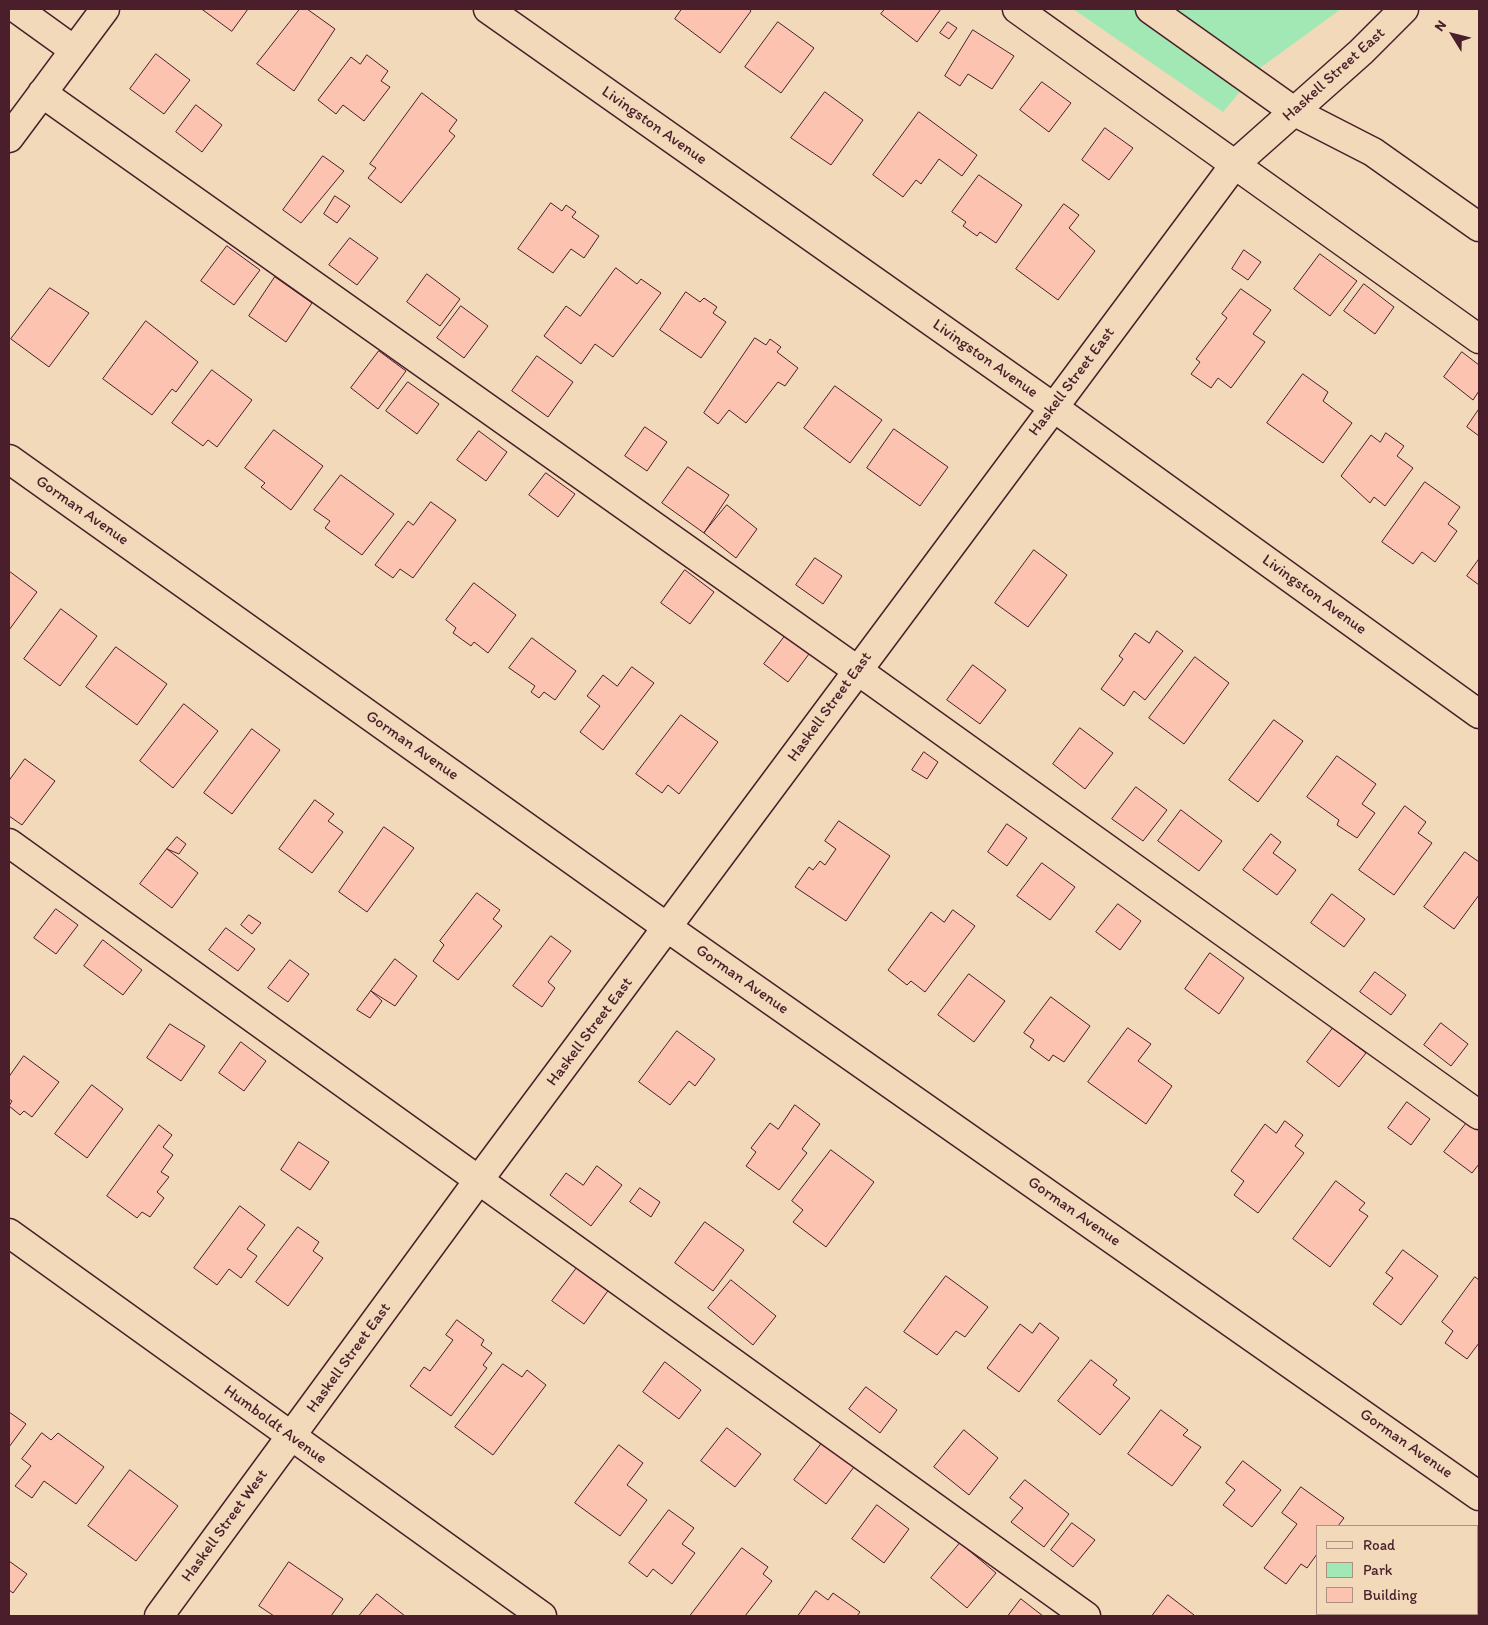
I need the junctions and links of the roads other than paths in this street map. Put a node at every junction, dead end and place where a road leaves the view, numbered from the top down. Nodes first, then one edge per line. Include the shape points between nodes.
1 (17, 9) edge
2 (105, 9) edge
3 (488, 9) edge
4 (1018, 9) edge
5 (1150, 9) edge
6 (1404, 9) edge
7 (74, 50) junction
8 (42, 93) junction
9 (1295, 112) junction
10 (9, 138) edge
11 (1234, 164) junction
12 (1479, 227) edge
13 (1479, 339) edge
14 (1053, 407) junction
15 (9, 459) edge
16 (857, 670) junction
17 (1479, 714) edge
18 (9, 843) edge
19 (668, 928) junction
20 (1479, 1115) edge
21 (478, 1181) junction
22 (9, 1233) edge
23 (291, 1436) junction
24 (1479, 1496) edge
25 (159, 1616) edge
26 (542, 1616) edge
27 (1086, 1616) edge

1 - 7 street
2 - 7 street
3 - 14 street, Livingston Avenue
4 - 11 street
5 - 9 street
6 - 9 street, Haskell Street East
7 - 8 street
8 - 10 street
8 - 16 street
9 - 11 street, Haskell Street East
9 - 12 street via 1373,152
11 - 13 street
11 - 14 street, Haskell Street East
14 - 16 street, Haskell Street East
14 - 17 street, Livingston Avenue
15 - 19 street, Gorman Avenue
16 - 19 street, Haskell Street East
16 - 20 street
18 - 21 street
19 - 21 street, Haskell Street East
19 - 24 street, Gorman Avenue
21 - 23 street, Haskell Street East
21 - 27 street
22 - 23 street, Humboldt Avenue
23 - 25 street, Haskell Street West
23 - 26 street, Humboldt Avenue

